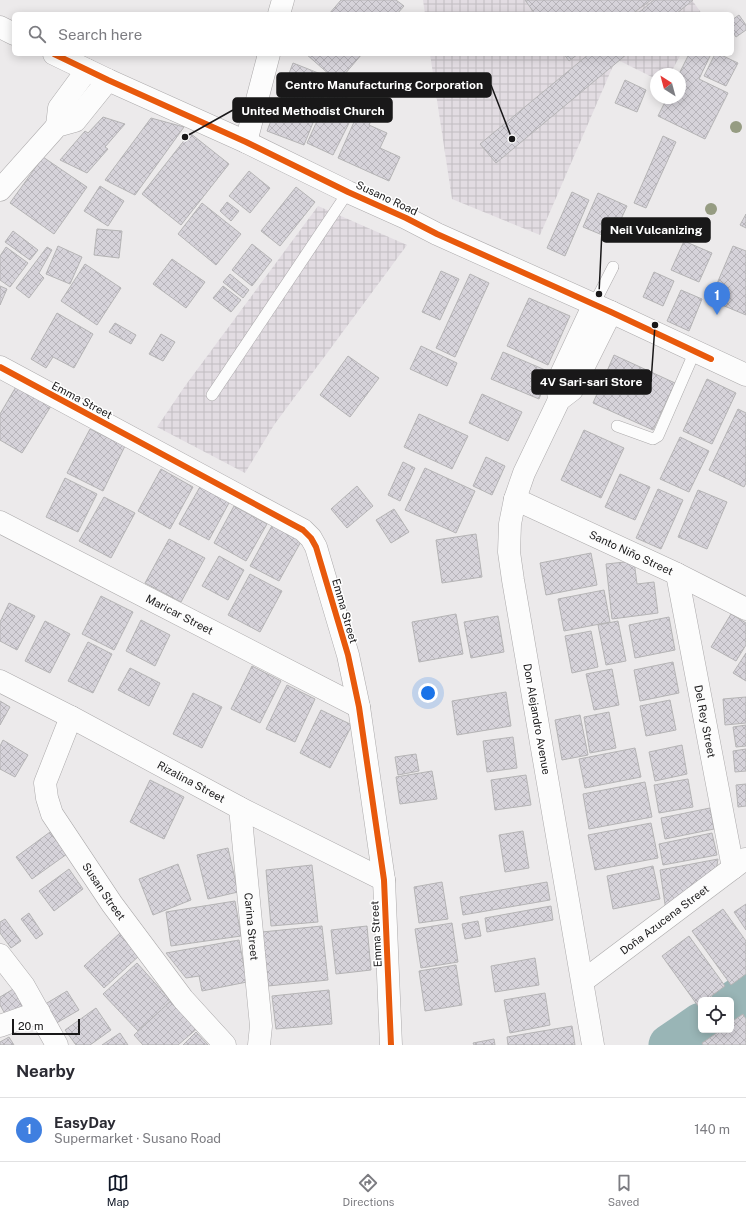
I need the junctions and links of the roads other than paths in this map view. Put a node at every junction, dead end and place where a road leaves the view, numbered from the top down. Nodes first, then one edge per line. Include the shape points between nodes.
1 (282, 0) edge
2 (279, 12) edge
3 (0, 27) edge
4 (12, 33) edge
5 (58, 56) edge
6 (268, 56) edge
7 (87, 70) junction
8 (108, 80) junction
9 (57, 126) junction
10 (246, 142) junction
11 (0, 190) edge
12 (348, 192) junction
13 (613, 267) dead end
14 (603, 308) junction
15 (695, 351) junction
16 (0, 367) edge
17 (746, 375) edge
18 (212, 395) dead end
19 (617, 426) dead end
20 (515, 499) junction
21 (0, 522) edge
22 (677, 574) junction
23 (746, 609) edge
24 (0, 681) edge
25 (359, 707) junction
26 (71, 717) junction
27 (240, 808) junction
28 (739, 863) edge
29 (384, 880) junction
30 (0, 954) edge
31 (583, 981) junction
32 (39, 1012) junction
33 (0, 1026) edge
34 (57, 1045) edge
35 (225, 1045) edge
36 (258, 1045) edge
37 (391, 1045) edge
38 (593, 1045) edge

1 - 2 street
3 - 4 street
5 - 7 street, Susano Road
6 - 10 street
7 - 8 street, Susano Road
7 - 9 street via 59,108
8 - 9 street via 75,121
8 - 10 street, Susano Road
9 - 11 street
10 - 12 street, Susano Road
12 - 14 street, Susano Road
12 - 18 lane
13 - 14 lane
14 - 15 street, Susano Road
14 - 20 street, Don Alejandro Avenue via 557,383 559,400 524,473
15 - 17 street, Susano Road
15 - 19 lane via 658,436 653,439
16 - 25 street, Emma Street via 303,530 316,547 348,655
20 - 22 street, Santo Niño Street
20 - 31 street, Don Alejandro Avenue via 510,524 509,552
21 - 25 street, Maricar Street
22 - 23 street, Santo Niño Street
22 - 28 street, Del Rey Street
24 - 26 street, Rizalina Street
25 - 29 street, Emma Street
26 - 27 street, Rizalina Street
26 - 35 street, Susan Street via 45,782 52,814 112,904 183,999
27 - 29 street, Rizalina Street
27 - 36 street, Carina Street via 261,1026
28 - 31 street, Doña Azucena Street
29 - 37 street, Emma Street
30 - 32 street via 24,986
31 - 38 street, Don Alejandro Avenue
32 - 33 street
32 - 34 street

